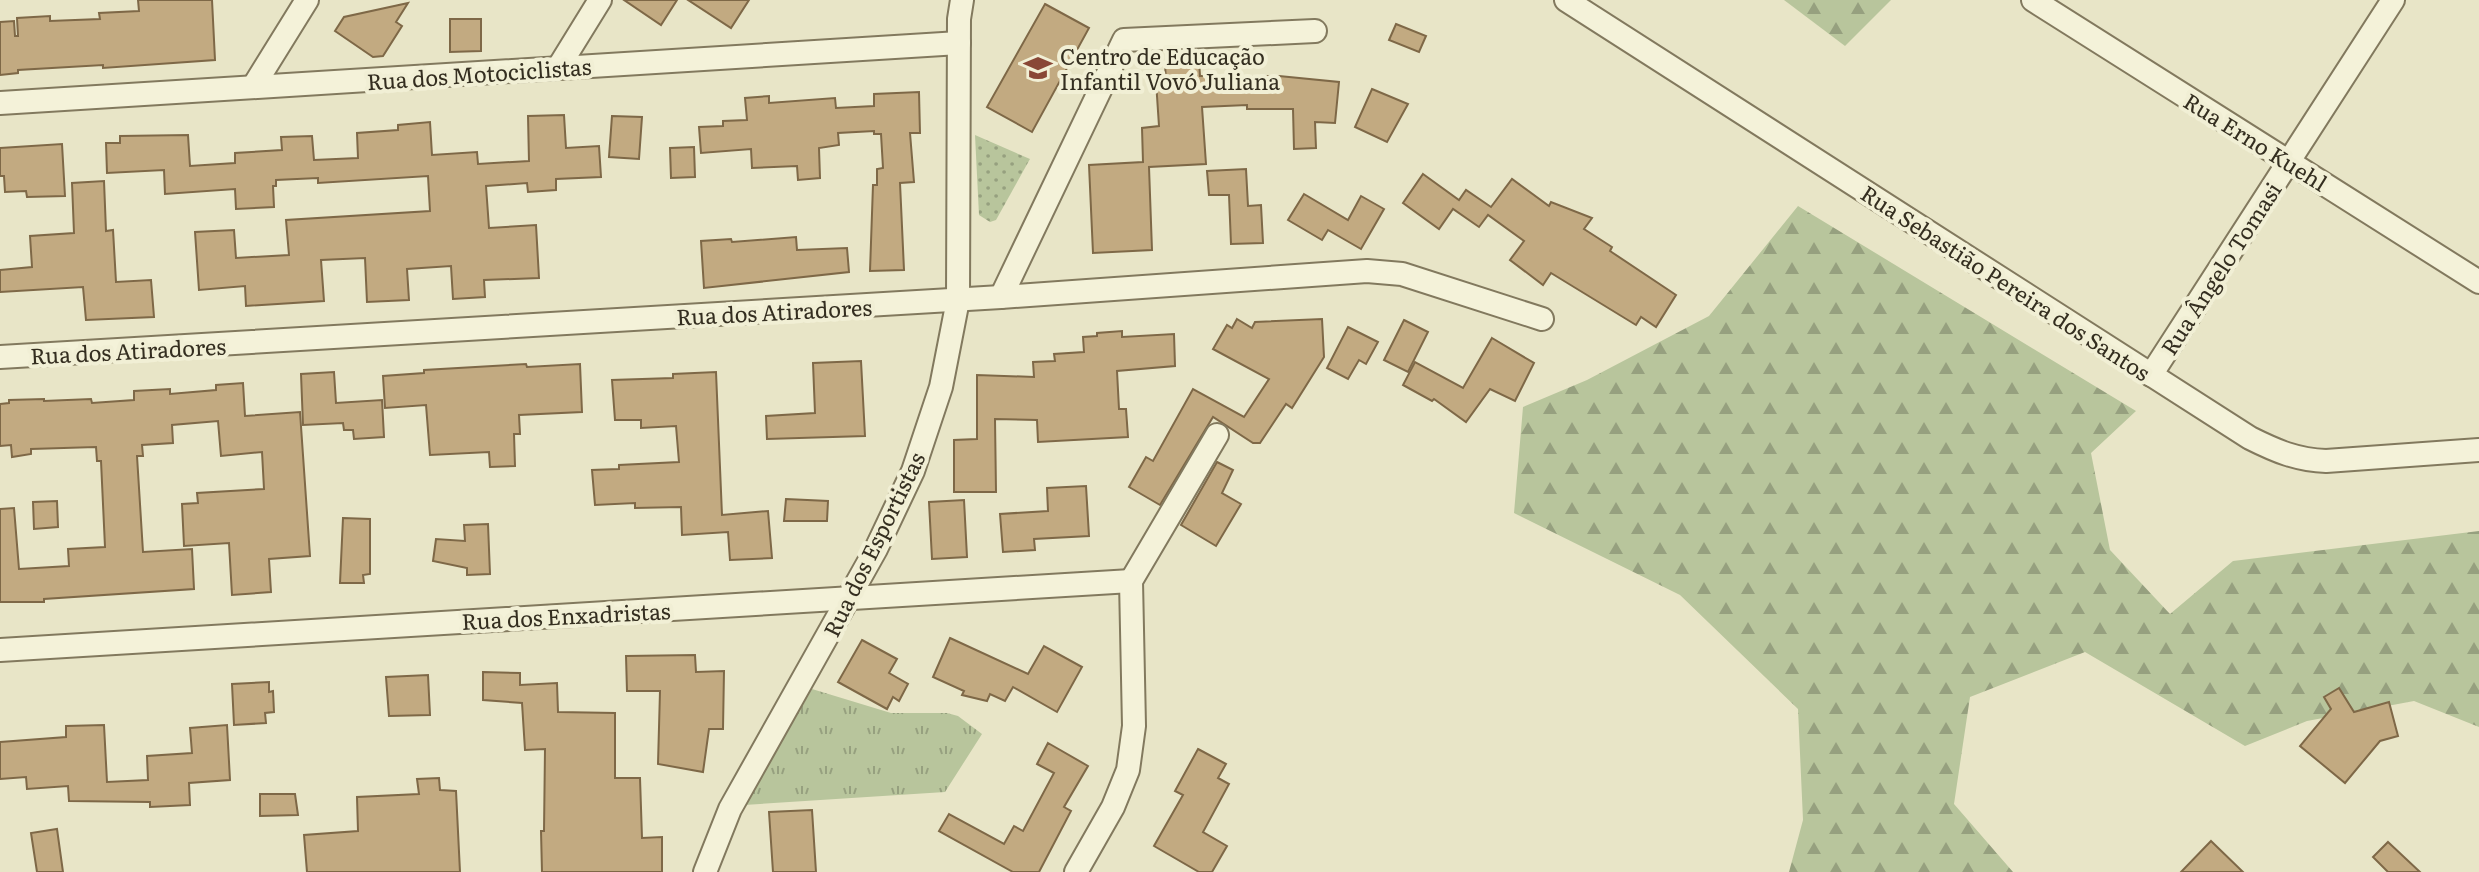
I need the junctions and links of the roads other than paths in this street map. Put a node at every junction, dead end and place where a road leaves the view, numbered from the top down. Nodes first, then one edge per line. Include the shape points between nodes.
1 (307, 0) edge
2 (600, 0) edge
3 (962, 0) edge
4 (1566, 0) edge
5 (2033, 0) edge
6 (2393, 0) edge
7 (1315, 31) dead end
8 (959, 43) junction
9 (558, 68) junction
10 (253, 87) junction
11 (0, 103) edge
12 (2288, 162) junction
13 (2479, 282) edge
14 (1001, 297) junction
15 (958, 300) junction
16 (1542, 319) dead end
17 (0, 357) edge
18 (2151, 375) junction
19 (1217, 435) dead end
20 (2479, 450) edge
21 (1131, 581) junction
22 (850, 598) junction
23 (0, 650) edge
24 (705, 872) edge
25 (1076, 872) edge

1 - 10 street
2 - 9 street
3 - 8 street, Rua dos Esportistas
4 - 18 street, Rua Sebastião Pereira dos Santos
5 - 12 street, Rua Erno Kuehl
6 - 12 street, Rua Ângelo Tomasi
7 - 14 street via 1124,40
8 - 9 street, Rua dos Motociclistas
8 - 15 street, Rua dos Esportistas
9 - 10 street, Rua dos Motociclistas
10 - 11 street, Rua dos Motociclistas
12 - 13 street, Rua Erno Kuehl
12 - 18 street, Rua Ângelo Tomasi
14 - 15 street, Rua dos Atiradores
14 - 16 street, Rua dos Atiradores via 1367,271 1402,274
15 - 17 street, Rua dos Atiradores
15 - 22 street, Rua dos Esportistas via 926,437
18 - 20 street, Rua Sebastião Pereira dos Santos via 2250,438 2303,460
19 - 21 street
21 - 22 street, Rua dos Enxadristas
21 - 25 street via 1134,726 1128,770
22 - 23 street, Rua dos Enxadristas
22 - 24 street, Rua dos Esportistas via 730,809

